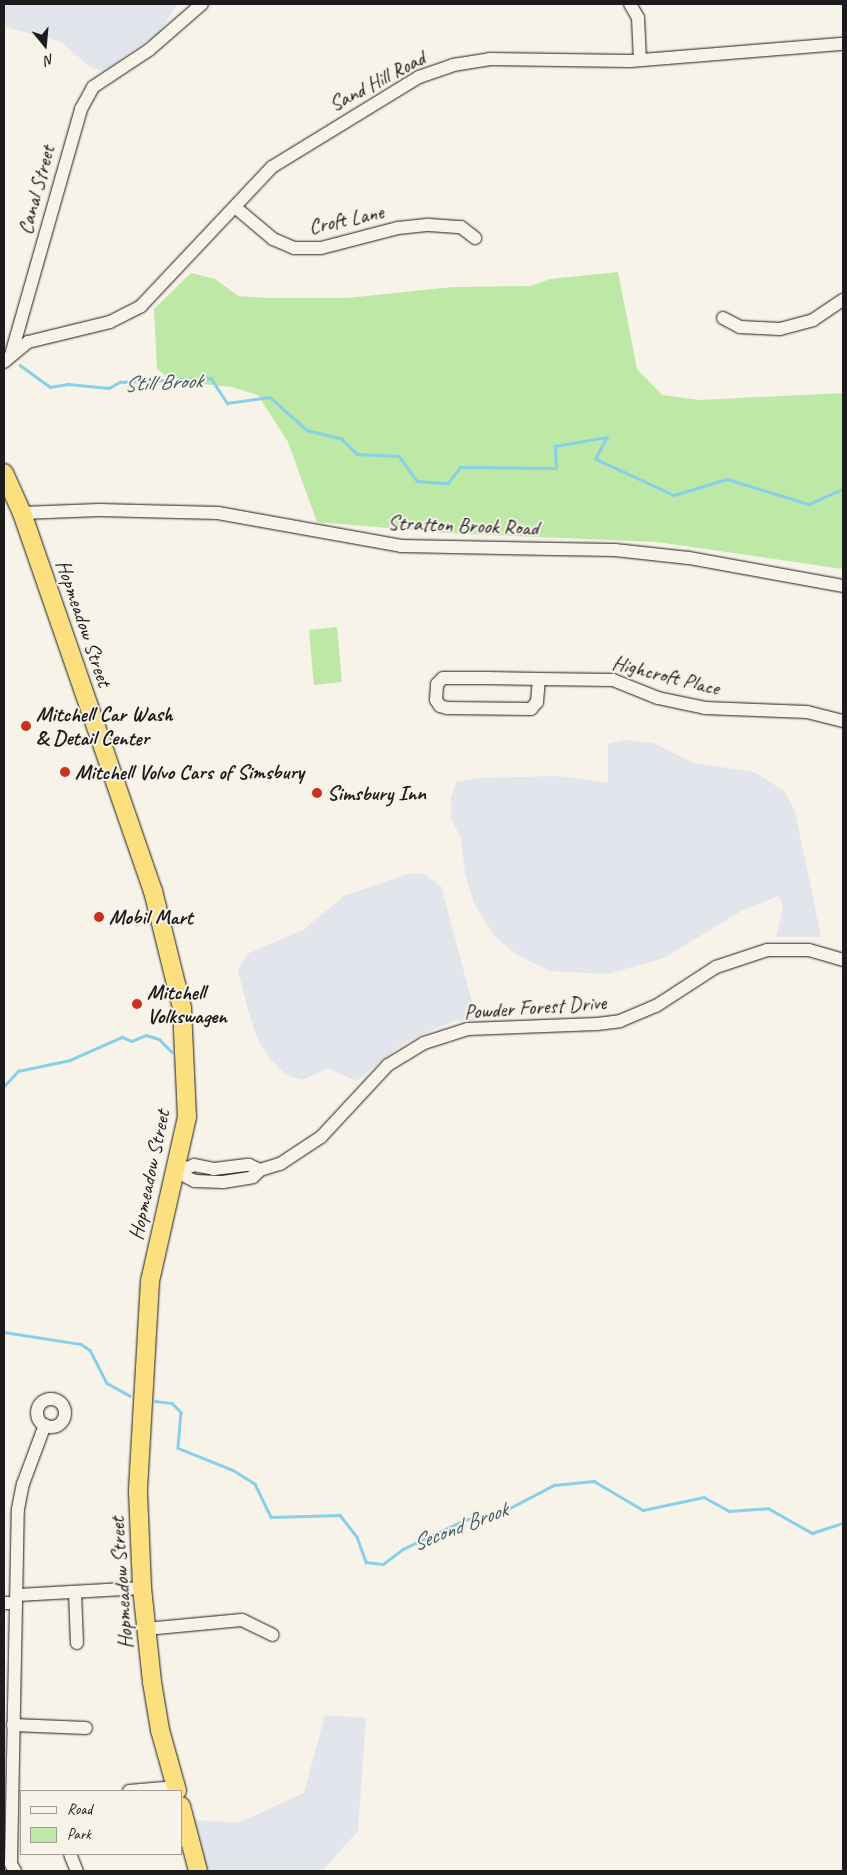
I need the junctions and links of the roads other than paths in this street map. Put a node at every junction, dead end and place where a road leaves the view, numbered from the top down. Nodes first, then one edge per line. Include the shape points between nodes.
1 (202, 4) edge
2 (630, 4) edge
3 (843, 44) edge
4 (640, 60) junction
5 (235, 207) junction
6 (475, 238) dead end
7 (843, 300) edge
8 (723, 318) dead end
9 (8, 359) edge
10 (4, 473) edge
11 (22, 513) junction
12 (843, 586) edge
13 (539, 678) junction
14 (843, 722) edge
15 (843, 960) edge
16 (177, 1172) junction
17 (44, 1425) dead end
18 (142, 1588) junction
19 (75, 1592) junction
20 (13, 1600) edge
21 (146, 1629) junction
22 (273, 1635) dead end
23 (77, 1643) dead end
24 (13, 1725) junction
25 (86, 1728) dead end
26 (177, 1789) edge
27 (152, 1790) edge
28 (182, 1810) edge
29 (70, 1855) edge
30 (15, 1871) edge
31 (77, 1871) edge
32 (198, 1871) edge

1 - 9 street, Canal Street via 149,50 93,87 70,139
2 - 4 street via 638,18
3 - 4 street, Sand Hill Road
4 - 5 street, Sand Hill Road via 489,59 453,64 420,77 272,166
5 - 6 street, Croft Lane via 273,239 300,248 321,248 408,226 461,227
5 - 9 street, Sand Hill Road via 141,306 110,322 28,342
7 - 8 street via 813,320 780,329 740,327
10 - 11 highway, Hopmeadow Street
11 - 12 street, Stratton Brook Road via 99,510 218,513 401,546 614,550 689,558
11 - 16 highway, Hopmeadow Street via 153,891 171,954 182,1008 187,1096
13 - 13 street, Highcroft Place via 443,678 437,684 436,700 447,708 531,709 537,702
13 - 14 street, Highcroft Place via 613,680 658,698 705,708 807,712
15 - 16 street, Powder Forest Drive via 809,950 767,950 716,967 656,1006 620,1020 597,1024 468,1029 424,1043 388,1065 322,1137 280,1164 260,1170 249,1165 214,1168 194,1165
16 - 18 highway, Hopmeadow Street via 153,1264 148,1306 138,1492
17 - 20 street via 23,1484 18,1509
18 - 19 street
18 - 21 highway, Hopmeadow Street
19 - 20 street
19 - 23 street
20 - 24 street
21 - 22 street via 242,1620
21 - 26 highway, Hopmeadow Street via 156,1709
24 - 25 street
24 - 30 street via 11,1864
26 - 27 street
28 - 32 highway
29 - 31 street

